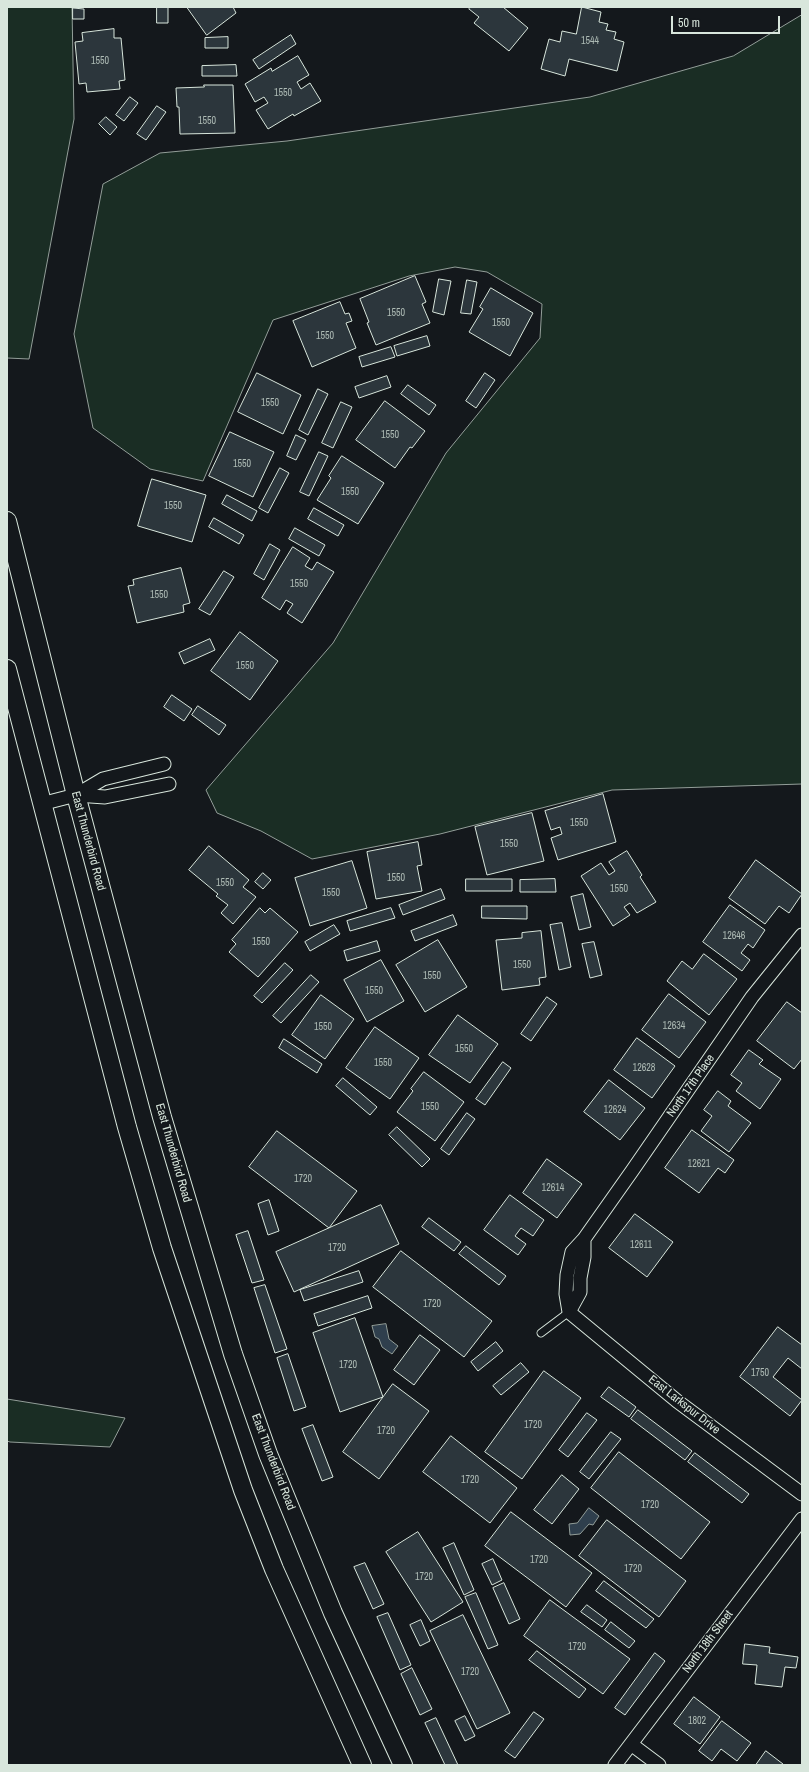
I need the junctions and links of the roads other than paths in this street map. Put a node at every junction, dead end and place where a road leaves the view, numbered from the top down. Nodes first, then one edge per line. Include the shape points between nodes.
1 (7, 521) edge
2 (7, 669) edge
3 (164, 764) dead end
4 (168, 784) dead end
5 (76, 795) junction
6 (41, 804) junction
7 (802, 935) edge
8 (569, 1312) junction
9 (541, 1333) dead end
10 (802, 1494) edge
11 (802, 1520) edge
12 (631, 1744) junction
13 (362, 1765) edge
14 (403, 1765) edge
15 (615, 1765) edge
16 (659, 1765) edge

1 - 5 main road, East Thunderbird Road
2 - 6 main road
3 - 5 street via 103,779
4 - 5 street via 105,797
5 - 6 street
5 - 14 main road, East Thunderbird Road via 162,1117 233,1354 268,1454 333,1613
6 - 13 main road via 160,1241 235,1470 274,1569
7 - 8 street, North 17th Place via 752,997 584,1239 580,1292
8 - 9 lane
8 - 10 street, East Larkspur Drive via 677,1401
11 - 12 street, North 18th Street
12 - 15 street, North 18th Street
12 - 16 street

